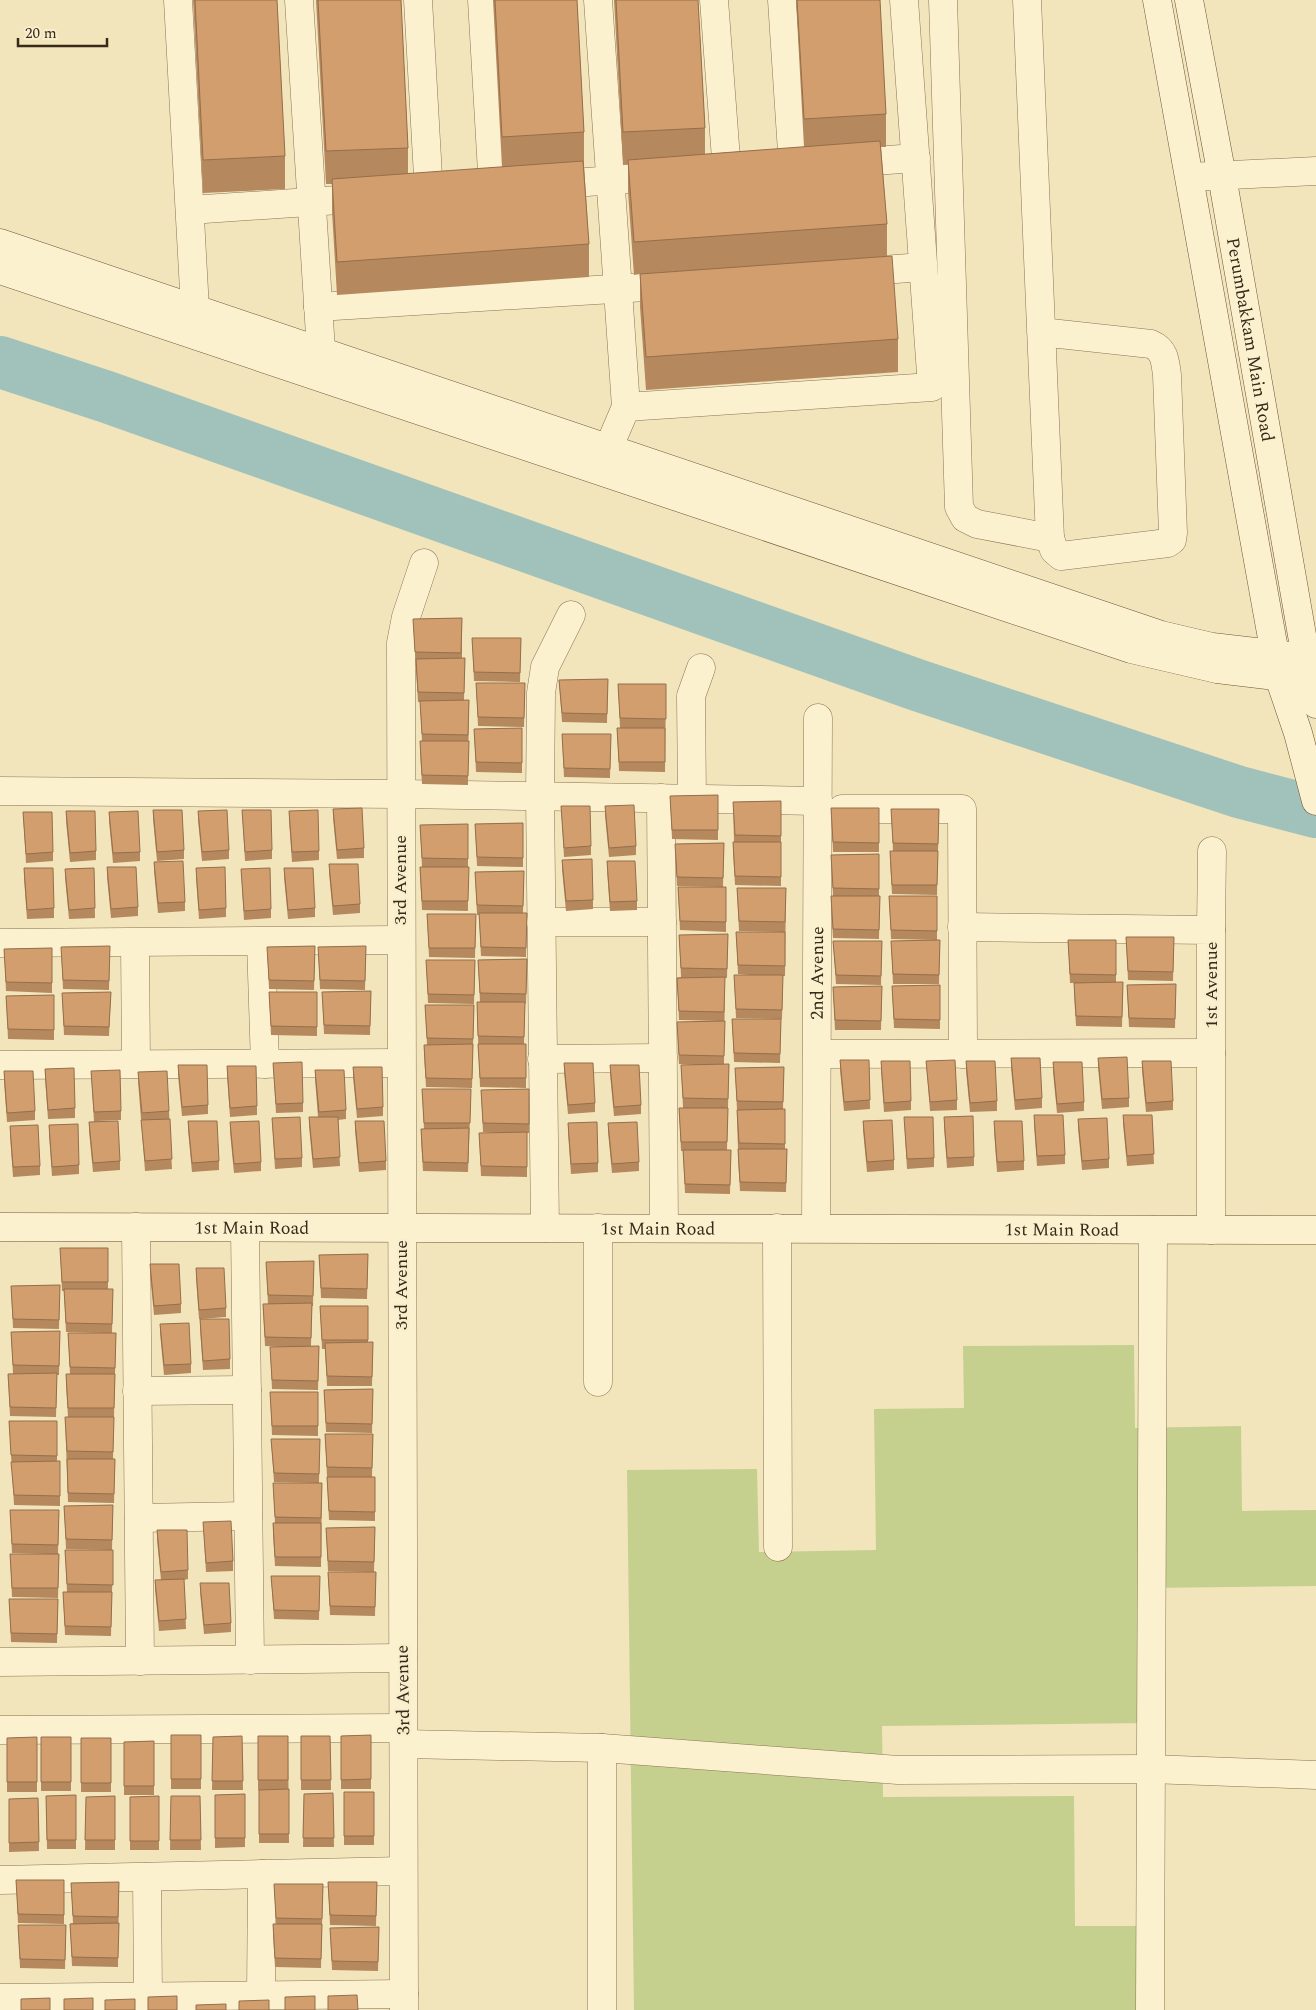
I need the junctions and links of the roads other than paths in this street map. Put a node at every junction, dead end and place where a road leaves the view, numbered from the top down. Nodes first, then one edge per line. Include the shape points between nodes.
1 (178, 0) edge
2 (299, 0) edge
3 (418, 0) edge
4 (482, 0) edge
5 (598, 0) edge
6 (714, 0) edge
7 (782, 0) edge
8 (904, 0) edge
9 (943, 0) edge
10 (1027, 0) edge
11 (1157, 0) edge
12 (1189, 0) edge
13 (916, 158) junction
14 (793, 167) junction
15 (1316, 171) edge
16 (727, 172) junction
17 (1222, 176) junction
18 (1190, 177) junction
19 (610, 180) junction
20 (493, 189) junction
21 (409, 195) junction
22 (312, 202) junction
23 (190, 210) junction
24 (0, 243) edge
25 (924, 267) junction
26 (0, 270) edge
27 (835, 274) edge
28 (707, 283) edge
29 (618, 290) junction
30 (318, 308) junction
31 (195, 309) junction
32 (1041, 332) junction
33 (321, 352) junction
34 (626, 407) junction
35 (608, 449) junction
36 (1050, 538) junction
37 (424, 563) dead end
38 (571, 615) dead end
39 (1278, 666) junction
40 (701, 668) dead end
41 (1312, 676) edge
42 (818, 718) dead end
43 (0, 792) edge
44 (400, 794) junction
45 (540, 796) junction
46 (661, 798) junction
47 (692, 799) junction
48 (1316, 801) edge
49 (818, 805) junction
50 (1212, 851) dead end
51 (541, 922) junction
52 (662, 922) junction
53 (962, 927) junction
54 (1211, 930) junction
55 (400, 940) junction
56 (261, 942) junction
57 (135, 943) junction
58 (0, 944) edge
59 (1211, 1053) junction
60 (817, 1054) junction
61 (963, 1054) junction
62 (542, 1058) junction
63 (662, 1058) junction
64 (401, 1063) junction
65 (136, 1064) junction
66 (265, 1064) junction
67 (0, 1065) edge
68 (0, 1227) edge
69 (136, 1227) junction
70 (245, 1228) junction
71 (402, 1228) junction
72 (544, 1228) junction
73 (598, 1228) junction
74 (664, 1228) junction
75 (777, 1228) junction
76 (816, 1228) junction
77 (1152, 1230) junction
78 (1211, 1230) junction
79 (1316, 1230) edge
80 (598, 1382) dead end
81 (247, 1390) junction
82 (138, 1391) junction
83 (248, 1516) junction
84 (139, 1518) junction
85 (778, 1547) dead end
86 (403, 1658) junction
87 (250, 1660) junction
88 (140, 1661) junction
89 (0, 1662) edge
90 (0, 1730) edge
91 (404, 1736) junction
92 (602, 1748) junction
93 (1150, 1769) junction
94 (1316, 1775) edge
95 (403, 1871) junction
96 (262, 1874) junction
97 (147, 1877) junction
98 (0, 1880) edge
99 (148, 1996) junction
100 (260, 1996) junction
101 (0, 1998) edge
102 (404, 2002) edge
103 (602, 2010) edge
104 (1150, 2010) edge

1 - 23 street
2 - 22 street
3 - 21 street
4 - 20 street
5 - 19 street
6 - 16 street
7 - 14 street
8 - 13 street
9 - 36 street via 959,507 965,518 977,524
10 - 32 street
11 - 18 street, Perumbakkam Main Road
12 - 17 street, Perumbakkam Main Road
13 - 14 street
13 - 25 street
14 - 16 street
15 - 17 street
16 - 19 street
17 - 18 street
17 - 41 street, Perumbakkam Main Road
18 - 39 street, Perumbakkam Main Road
19 - 20 street
19 - 29 street
20 - 21 street
21 - 22 street
22 - 23 street
22 - 30 street
23 - 31 street
24 - 31 street
25 - 27 street
25 - 34 street via 932,387
26 - 39 street via 1131,649 1218,669
28 - 29 street
29 - 30 street
29 - 34 street
30 - 33 street
31 - 33 street
32 - 36 street
32 - 36 street via 1151,344 1159,348 1167,375 1172,540 1061,556 1054,550
33 - 35 street
34 - 35 street
35 - 39 street via 1161,635
37 - 44 street, 3rd Avenue via 406,617 401,644
38 - 45 street via 545,667 541,692
39 - 41 street
39 - 48 street, Perumbakkam Main Road
40 - 47 street via 691,696
42 - 49 street, 2nd Avenue
43 - 44 street
44 - 45 street
44 - 55 street, 3rd Avenue
45 - 46 street
45 - 51 street
46 - 47 street
46 - 52 street
47 - 49 street
49 - 53 street via 962,809
49 - 60 street, 2nd Avenue
50 - 54 street
51 - 52 street
51 - 62 street
52 - 63 street
53 - 54 street, 1st Avenue
53 - 61 street
54 - 59 street, 1st Avenue
55 - 56 street
55 - 64 street, 3rd Avenue
56 - 57 street
56 - 66 street
57 - 58 street
57 - 65 street
59 - 61 street
59 - 78 street, 1st Avenue
60 - 61 street
60 - 76 street, 2nd Avenue
62 - 63 street
62 - 72 street
63 - 74 street
64 - 66 street
64 - 71 street, 3rd Avenue
65 - 66 street
65 - 67 street
68 - 69 street, 1st Main Road
69 - 70 street, 1st Main Road
69 - 82 street
70 - 71 street, 1st Main Road
70 - 81 street
71 - 72 street, 1st Main Road
71 - 86 street, 3rd Avenue
72 - 73 street, 1st Main Road
73 - 74 street, 1st Main Road
73 - 80 street
74 - 75 street, 1st Main Road
75 - 76 street, 1st Main Road
75 - 85 street
76 - 77 street, 1st Main Road
77 - 78 street, 1st Main Road
77 - 93 street
78 - 79 street, 1st Main Road
81 - 82 street
81 - 83 street
82 - 84 street
83 - 84 street
83 - 87 street
84 - 88 street
86 - 87 street
86 - 91 street, 3rd Avenue
87 - 88 street
88 - 89 street
90 - 91 street
91 - 92 street
91 - 95 street, 3rd Avenue
92 - 93 street via 898,1770
92 - 103 street
93 - 94 street
93 - 104 street
95 - 96 street
95 - 102 street, 3rd Avenue
96 - 97 street
96 - 100 street
97 - 98 street
97 - 99 street
99 - 100 street
99 - 101 street
100 - 102 street

